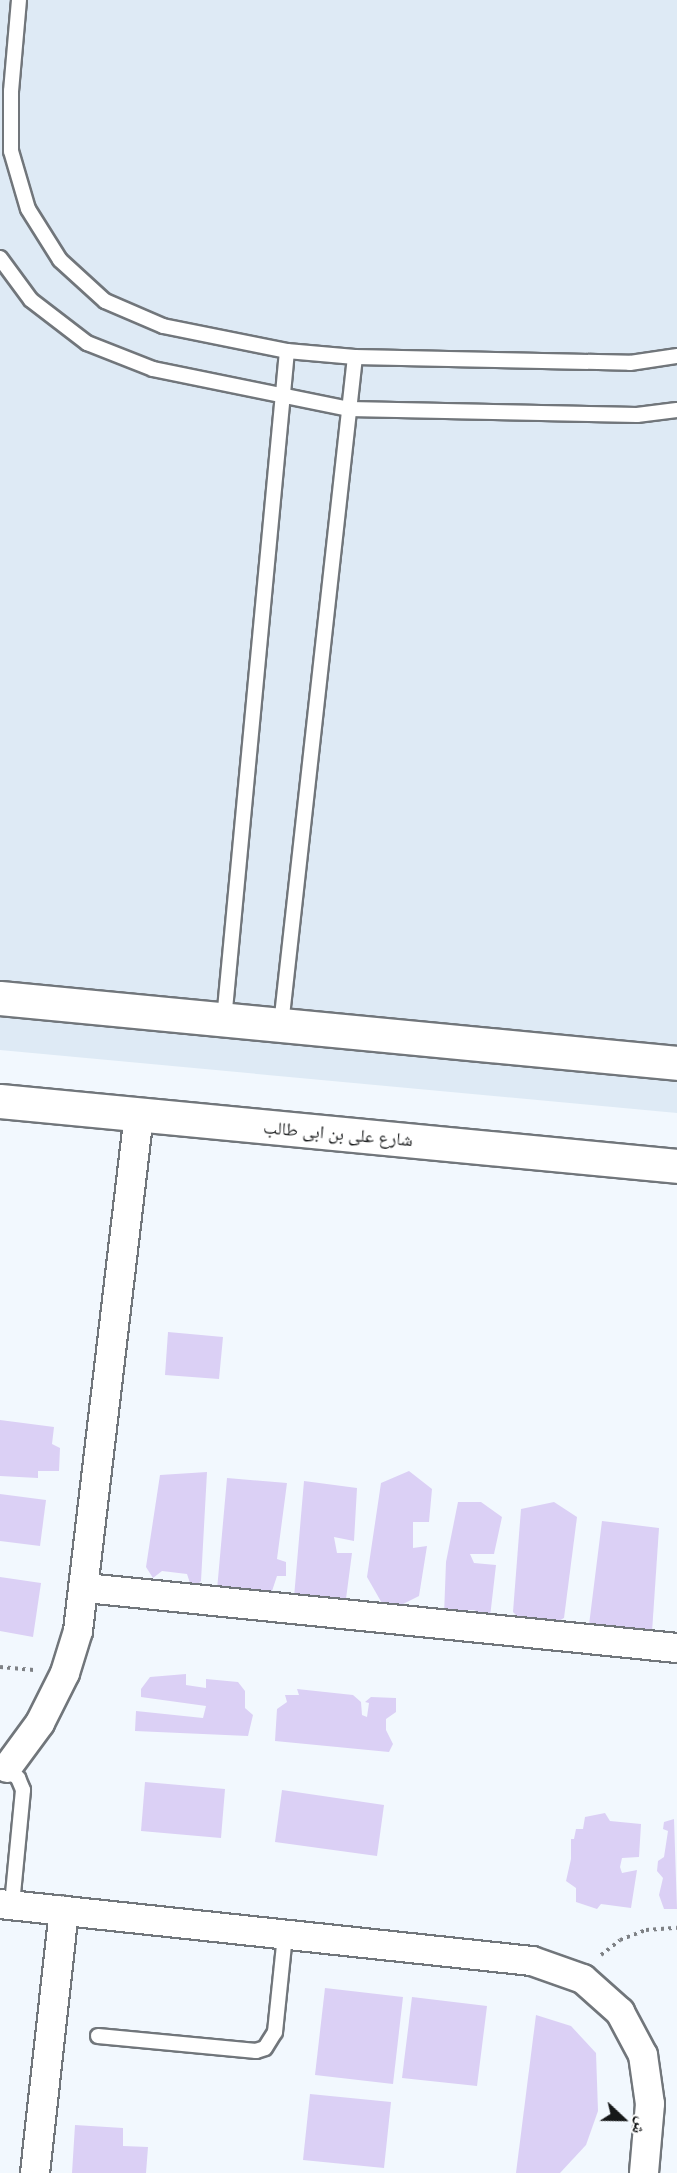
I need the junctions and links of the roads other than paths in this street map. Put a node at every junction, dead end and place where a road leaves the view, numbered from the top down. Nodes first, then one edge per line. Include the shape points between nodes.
1 (19, 0) edge
2 (0, 258) edge
3 (287, 351) junction
4 (677, 356) edge
5 (355, 357) junction
6 (283, 399) junction
7 (349, 409) junction
8 (677, 410) edge
9 (0, 998) edge
10 (224, 1020) junction
11 (281, 1025) junction
12 (677, 1063) edge
13 (0, 1101) edge
14 (139, 1114) junction
15 (677, 1166) edge
16 (86, 1588) junction
17 (677, 1648) edge
18 (4, 1767) edge
19 (6, 1905) edge
20 (64, 1911) junction
21 (285, 1935) junction
22 (98, 2036) dead end
23 (35, 2173) edge
24 (644, 2173) edge

1 - 3 lane via 11,91 11,151 28,209 60,260 105,301 163,326
2 - 6 lane via 32,300 87,343 153,369
3 - 5 lane
3 - 6 lane
4 - 5 lane via 630,363
5 - 7 lane
6 - 7 lane
6 - 10 lane
7 - 8 lane via 637,415
7 - 11 lane
9 - 10 street
10 - 11 street
11 - 12 street
13 - 14 street, شارع على بن ابى طالب
14 - 15 street, شارع على بن ابى طالب
14 - 16 street
16 - 17 street
16 - 18 street via 65,1673 40,1724
18 - 19 lane via 23,1790
19 - 20 street
20 - 21 street
20 - 23 street
21 - 22 lane via 275,2032 265,2048 256,2051
21 - 24 street via 532,1961 583,1979 620,2012 643,2055 650,2104

